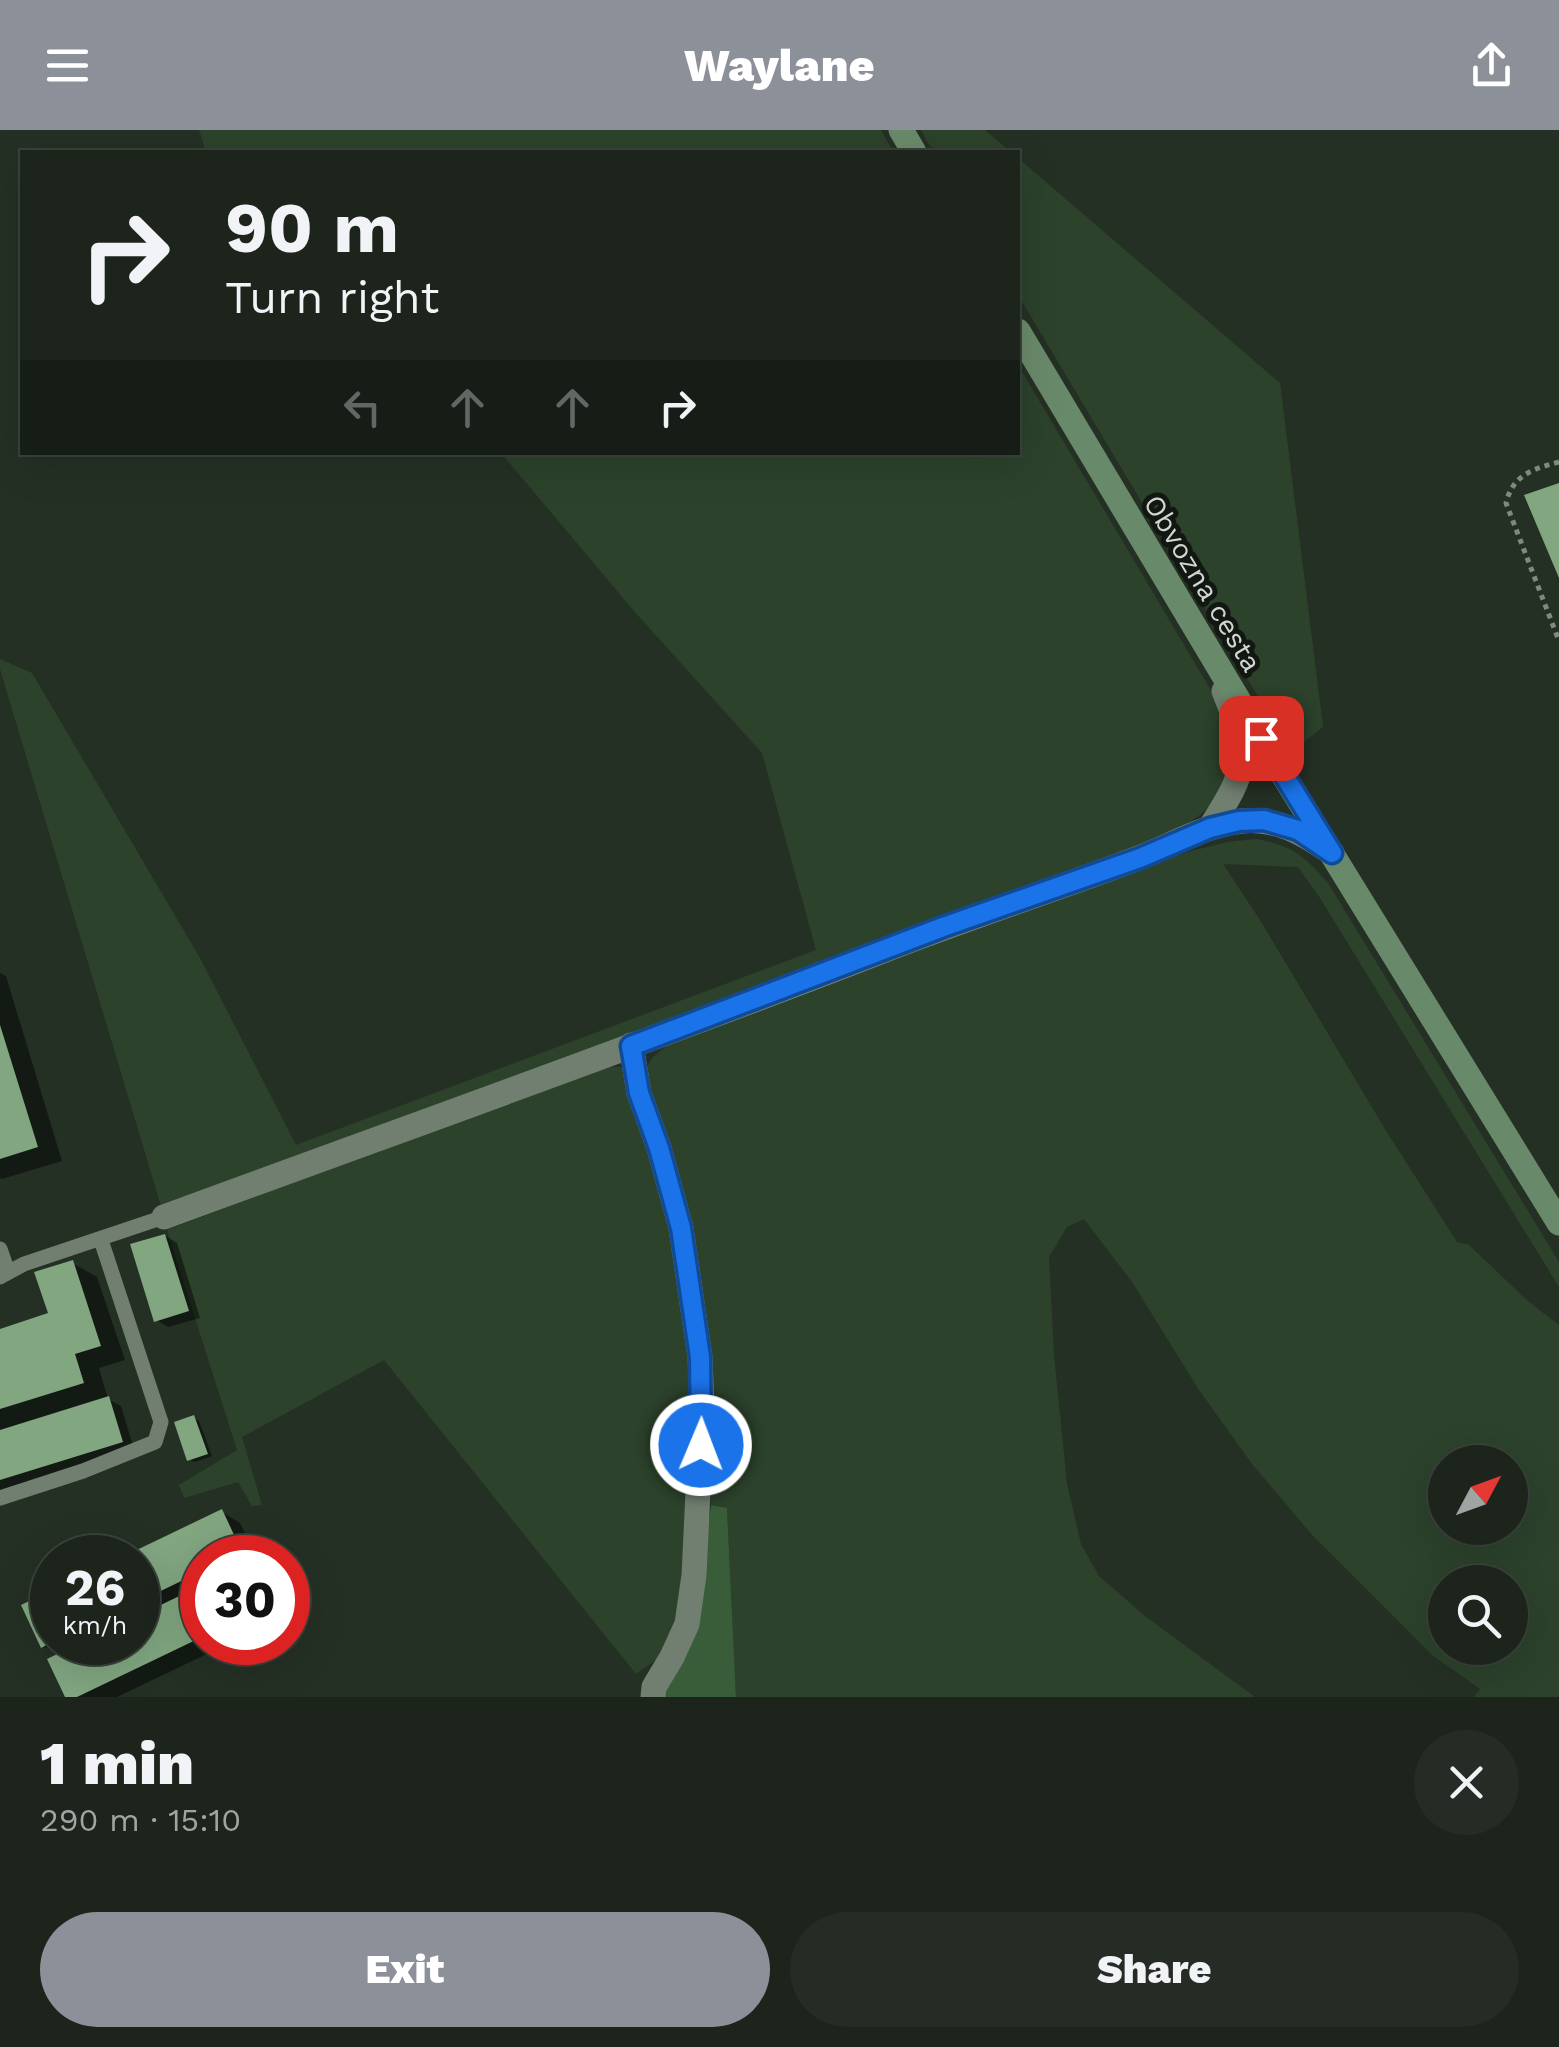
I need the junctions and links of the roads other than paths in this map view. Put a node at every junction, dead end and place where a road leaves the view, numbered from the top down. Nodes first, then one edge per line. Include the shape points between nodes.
1 (1020, 333) edge
2 (1208, 649) junction
3 (1210, 828) junction
4 (1332, 853) junction
5 (631, 1046) junction
6 (164, 1217) joint
7 (1559, 1223) edge
8 (101, 1240) junction
9 (0, 1249) edge
10 (4, 1274) edge
11 (0, 1498) edge
12 (653, 1697) edge

1 - 2 street, Obvozna cesta
2 - 3 street via 1240,730 1243,757 1235,789
2 - 4 street, Obvozna cesta
3 - 4 street via 1274,822
3 - 5 street
4 - 7 street, Obvozna cesta
5 - 6 street
5 - 12 street via 681,1228 702,1410 687,1624
6 - 8 lane
8 - 10 lane
8 - 11 lane via 161,1422 156,1442
9 - 10 lane

